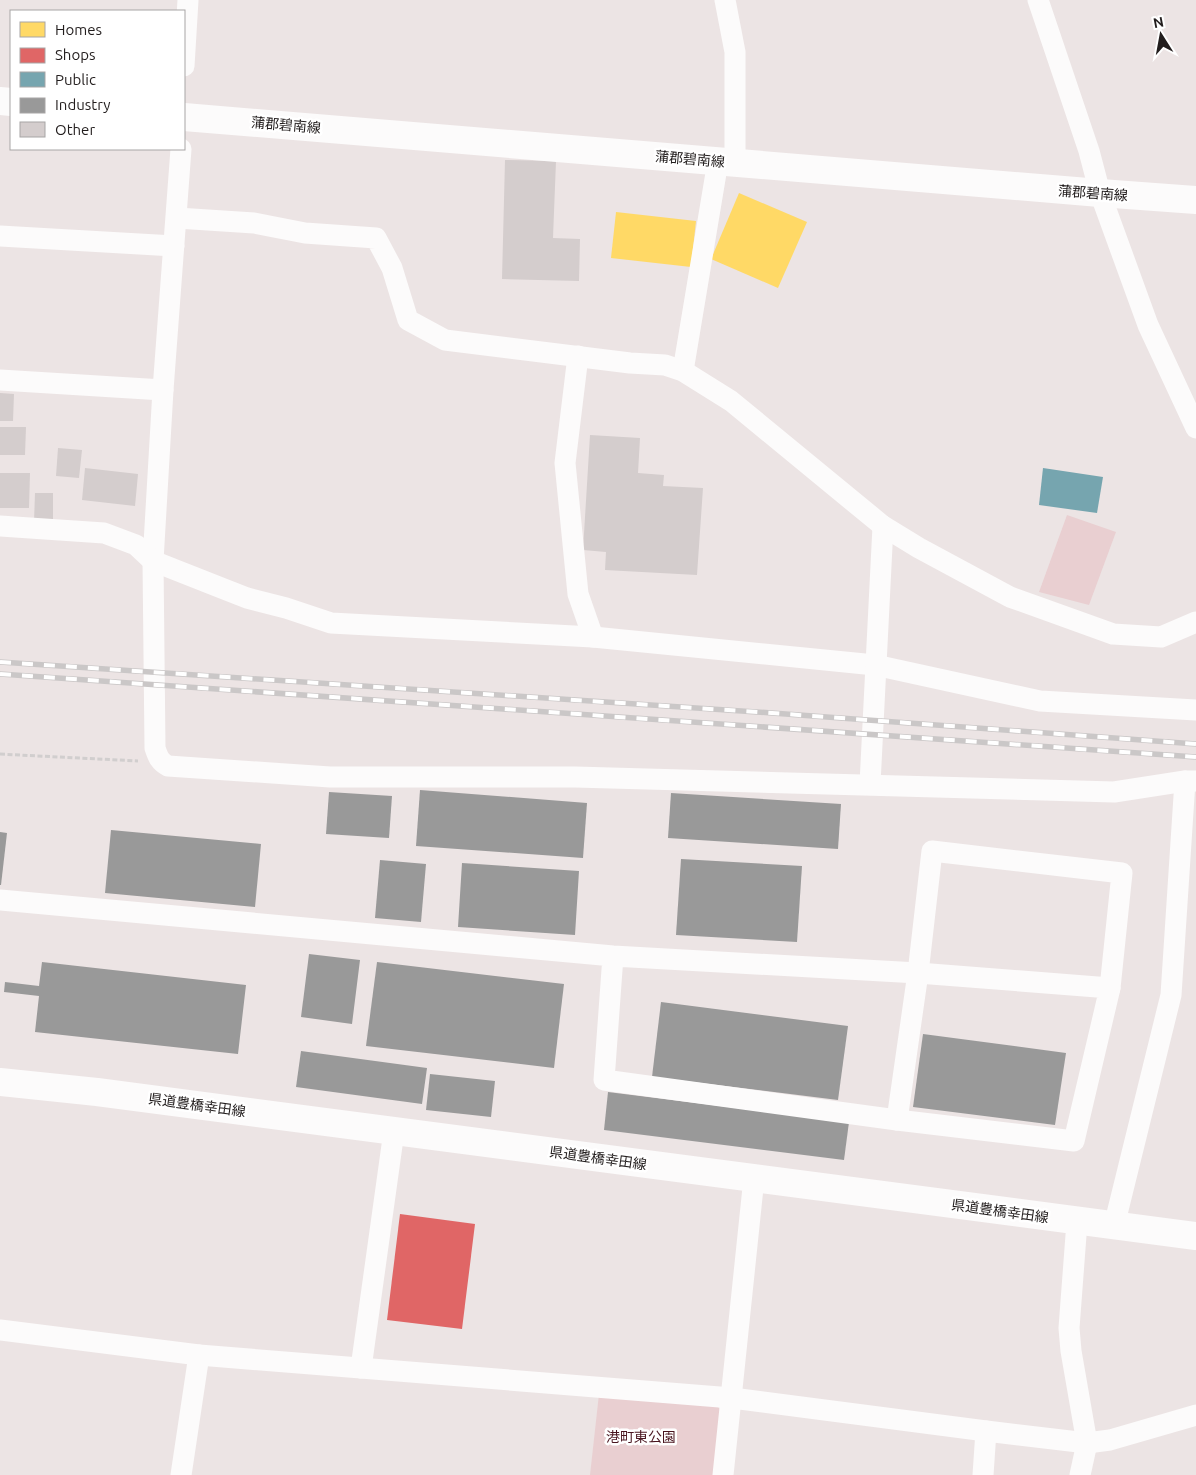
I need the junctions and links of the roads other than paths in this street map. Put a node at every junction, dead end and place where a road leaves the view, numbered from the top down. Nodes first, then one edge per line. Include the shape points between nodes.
1 (188, 0) edge
2 (725, 0) edge
3 (1038, 0) edge
4 (185, 50) edge
5 (185, 116) edge
6 (181, 150) edge
7 (726, 162) junction
8 (1100, 193) junction
9 (1196, 200) edge
10 (177, 218) junction
11 (0, 236) edge
12 (174, 246) junction
13 (578, 356) junction
14 (683, 371) junction
15 (0, 380) edge
16 (163, 390) junction
17 (1196, 428) edge
18 (0, 526) edge
19 (883, 526) junction
20 (153, 561) junction
21 (1196, 622) edge
22 (593, 637) junction
23 (875, 666) junction
24 (1196, 710) edge
25 (1191, 781) edge
26 (870, 784) junction
27 (0, 900) edge
28 (613, 956) junction
29 (918, 973) junction
30 (1110, 988) junction
31 (0, 1082) edge
32 (897, 1120) junction
33 (394, 1131) junction
34 (754, 1178) junction
35 (1077, 1222) junction
36 (1114, 1226) junction
37 (1196, 1236) edge
38 (0, 1330) edge
39 (198, 1356) junction
40 (361, 1368) junction
41 (732, 1398) junction
42 (1196, 1415) edge
43 (986, 1431) junction
44 (1087, 1443) junction
45 (181, 1475) edge
46 (723, 1475) edge
47 (983, 1475) edge
48 (1080, 1475) edge

1 - 4 street
2 - 7 street via 735,52
3 - 8 street
5 - 7 main road, 蒲郡碧南線
6 - 10 street
7 - 8 main road, 蒲郡碧南線
7 - 14 street
8 - 9 main road, 蒲郡碧南線
8 - 17 street via 1148,325
10 - 12 street
10 - 13 street via 254,223 305,233 376,238 392,268 408,320 445,340
11 - 12 street
12 - 16 street
13 - 14 street via 665,365
13 - 22 street via 565,463 578,594
14 - 19 street via 731,401
15 - 16 street
16 - 20 street
18 - 20 street via 104,533 136,545
19 - 21 street via 1010,597 1113,634 1161,637
19 - 23 street
20 - 22 street via 247,598 331,623
20 - 26 street via 155,748 157,756 168,766 330,777
22 - 23 street
23 - 24 street via 1040,701
23 - 26 street
25 - 26 street via 1114,792
25 - 36 street via 1171,995
27 - 28 street
28 - 29 street
28 - 32 street via 604,1080
29 - 30 street
29 - 30 street via 932,851 1122,873
29 - 32 street
30 - 32 street via 1074,1142
31 - 33 main road, 県道豊橋幸田線
33 - 34 main road, 県道豊橋幸田線
33 - 40 street
34 - 35 main road, 県道豊橋幸田線
34 - 41 street
35 - 36 main road, 県道豊橋幸田線
35 - 44 street via 1069,1328
36 - 37 main road, 県道豊橋幸田線
38 - 39 street
39 - 40 street
39 - 45 street
40 - 41 street
41 - 43 street
41 - 46 street
42 - 44 street via 1110,1440
43 - 44 street
43 - 47 street
44 - 48 street

